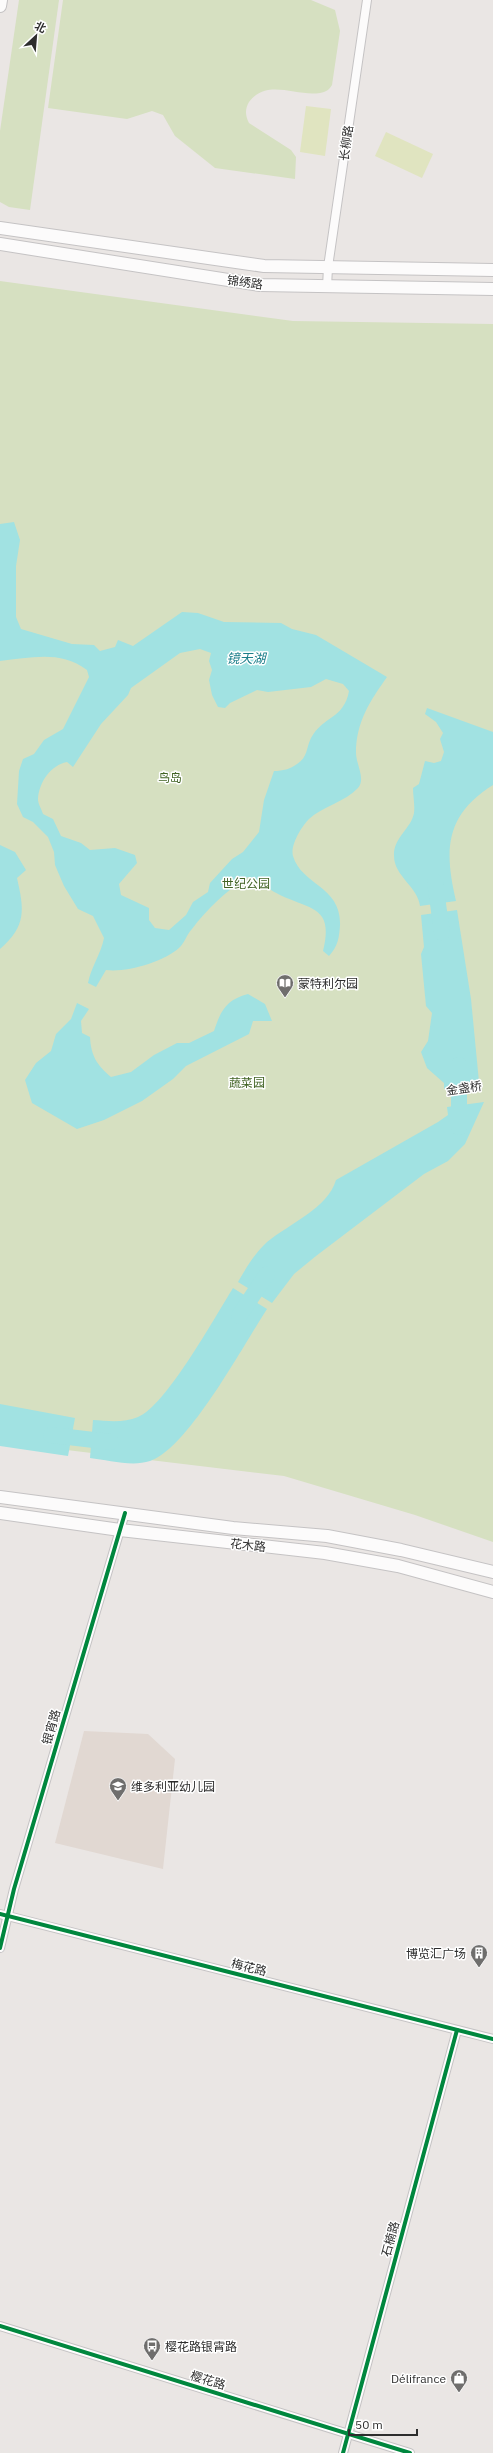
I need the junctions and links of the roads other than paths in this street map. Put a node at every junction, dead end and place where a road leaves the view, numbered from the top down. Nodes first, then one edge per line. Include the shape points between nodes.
1 (367, 0) edge
2 (0, 228) edge
3 (0, 244) edge
4 (328, 267) junction
5 (493, 270) edge
6 (327, 287) junction
7 (493, 289) edge
8 (0, 1497) edge
9 (0, 1513) edge
10 (125, 1514) junction
11 (120, 1530) junction
12 (493, 1572) edge
13 (493, 1592) edge
14 (3, 1915) edge
15 (0, 1948) edge
16 (457, 2030) junction
17 (493, 2038) edge
18 (0, 2326) edge
19 (348, 2434) junction
20 (343, 2453) edge
21 (410, 2453) edge

1 - 4 street, 长柳路
2 - 4 main road, 锦绣路 via 264,266
3 - 6 main road, 锦绣路 via 260,284
4 - 5 main road, 锦绣路
4 - 6 street, 长柳路
6 - 7 main road, 锦绣路
8 - 10 main road, 花木路
9 - 11 main road, 花木路
10 - 11 street, 银宵路
10 - 12 main road, 花木路 via 327,1536 401,1550
11 - 13 main road, 花木路 via 325,1553 398,1566
11 - 14 street, 银宵路
14 - 15 street, 银宵路
14 - 16 street, 梅花路
16 - 17 street, 梅花路
16 - 19 street, 石楠路
18 - 19 street, 樱花路
19 - 20 street, 石楠路
19 - 21 street, 樱花路

